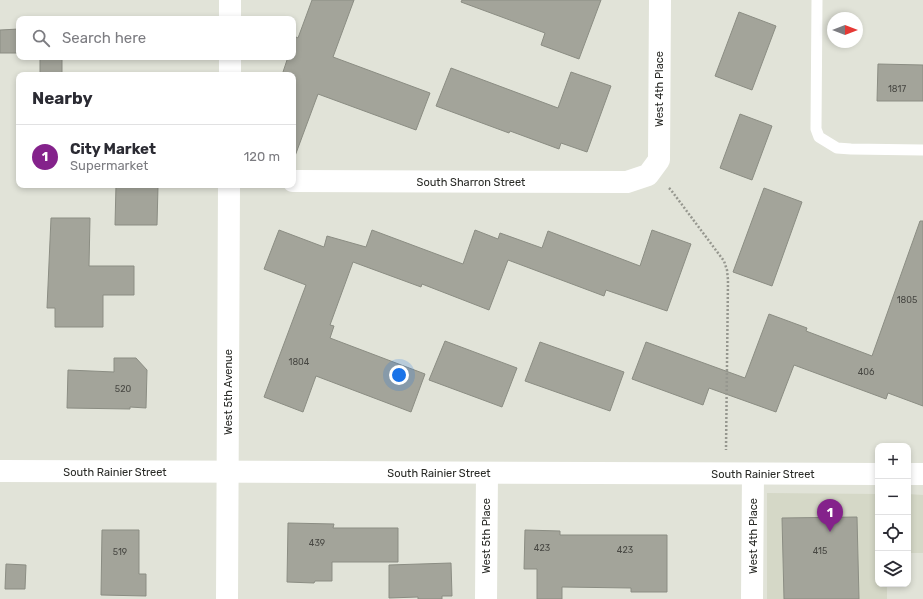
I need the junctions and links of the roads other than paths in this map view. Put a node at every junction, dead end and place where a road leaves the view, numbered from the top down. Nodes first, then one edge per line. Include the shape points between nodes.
1 (230, 0) edge
2 (660, 0) edge
3 (817, 0) edge
4 (230, 16) edge
5 (230, 60) edge
6 (230, 72) edge
7 (923, 150) edge
8 (648, 175) joint
9 (296, 181) edge
10 (229, 188) edge
11 (0, 471) edge
12 (228, 472) junction
13 (487, 473) junction
14 (753, 474) junction
15 (875, 474) edge
16 (911, 474) edge
17 (923, 474) edge
18 (227, 599) edge
19 (486, 599) edge
20 (752, 599) edge

1 - 4 street
2 - 8 street, West 4th Place via 659,160
3 - 7 lane via 816,129 819,137 837,148
5 - 6 street
8 - 9 street, South Sharron Street via 627,182
10 - 12 street, West 5th Avenue
11 - 12 street, South Rainier Street
12 - 13 street, South Rainier Street
12 - 18 street, West 5th Avenue
13 - 14 street, South Rainier Street
13 - 19 street, West 5th Place
14 - 15 street, South Rainier Street
14 - 20 street, West 4th Place
16 - 17 street

